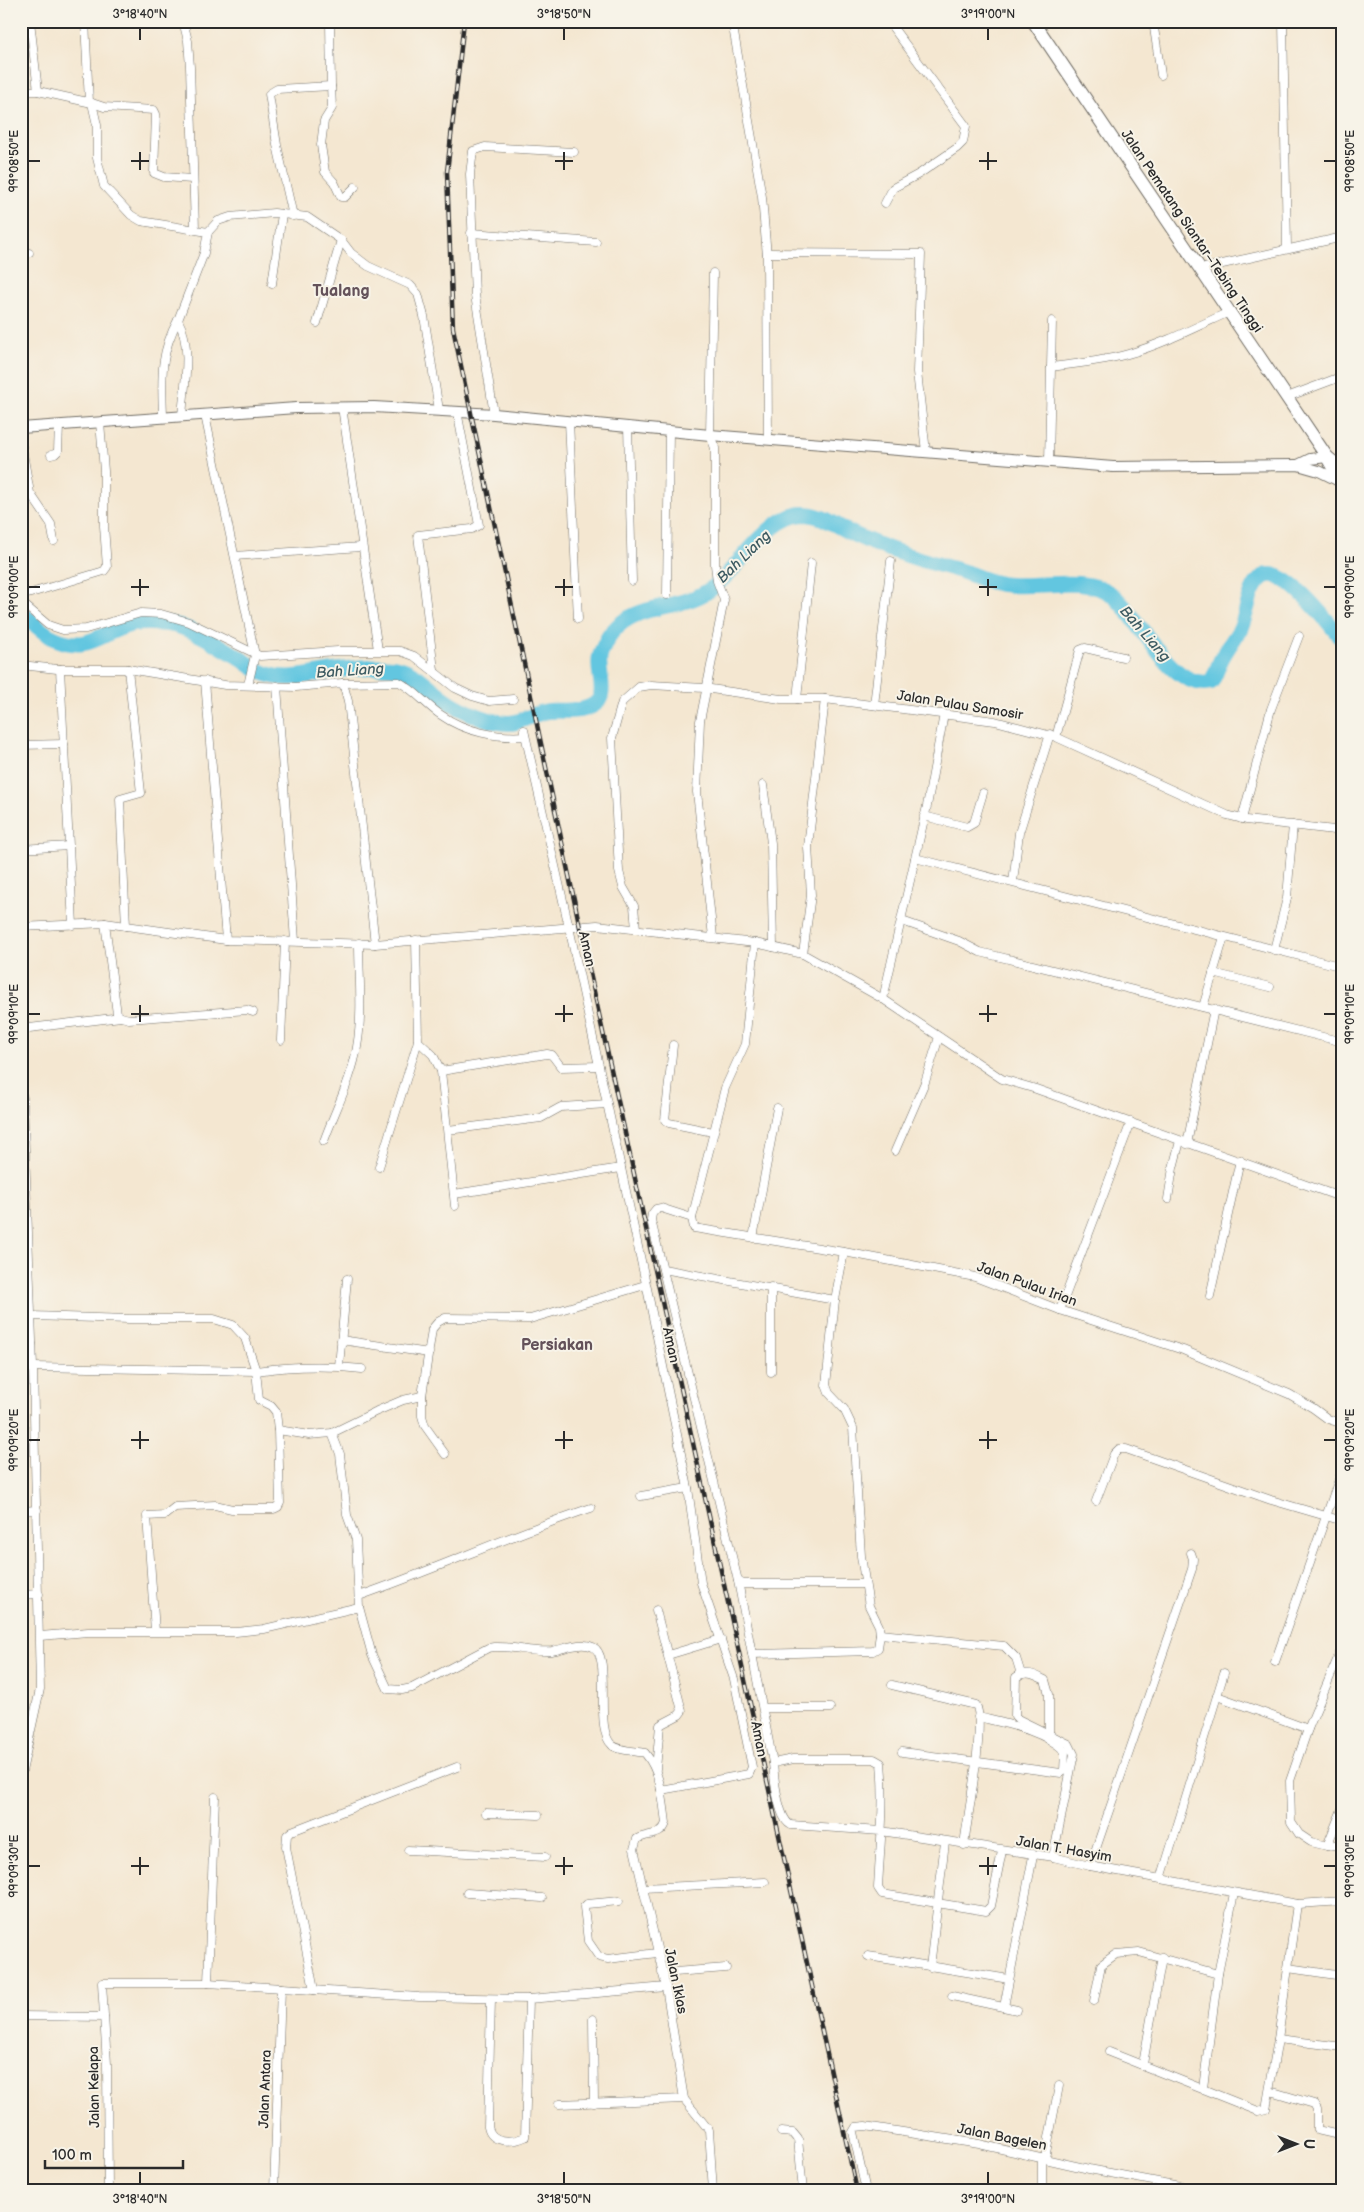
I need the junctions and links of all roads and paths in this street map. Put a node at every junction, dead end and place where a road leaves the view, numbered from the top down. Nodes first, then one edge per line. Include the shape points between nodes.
1 (30, 21) edge
2 (85, 21) edge
3 (183, 21) edge
4 (732, 21) edge
5 (888, 21) edge
6 (1033, 21) edge
7 (1153, 21) edge
8 (1283, 21) edge
9 (330, 22) edge
10 (1161, 75) dead end
11 (331, 86) junction
12 (21, 91) edge
13 (38, 91) junction
14 (91, 102) junction
15 (574, 152) dead end
16 (192, 179) junction
17 (355, 187) dead end
18 (885, 203) dead end
19 (282, 214) junction
20 (293, 216) junction
21 (195, 229) junction
22 (208, 232) junction
23 (471, 233) junction
24 (1343, 237) edge
25 (341, 240) junction
26 (596, 242) dead end
27 (1287, 248) junction
28 (767, 253) junction
29 (1200, 269) junction
30 (713, 273) dead end
31 (272, 284) dead end
32 (1229, 312) junction
33 (178, 320) junction
34 (1052, 321) dead end
35 (317, 323) dead end
36 (1051, 367) junction
37 (1343, 376) edge
38 (1287, 397) junction
39 (342, 407) junction
40 (439, 410) junction
41 (457, 412) junction
42 (494, 414) junction
43 (205, 415) junction
44 (163, 417) junction
45 (182, 417) junction
46 (568, 421) junction
47 (100, 422) junction
48 (58, 426) junction
49 (628, 426) junction
50 (21, 428) edge
51 (669, 430) junction
52 (710, 435) junction
53 (768, 440) junction
54 (21, 442) edge
55 (926, 452) junction
56 (51, 455) dead end
57 (1327, 457) junction
58 (1049, 462) junction
59 (1298, 465) junction
60 (1342, 480) edge
61 (54, 541) dead end
62 (361, 547) junction
63 (235, 556) junction
64 (891, 561) dead end
65 (811, 563) dead end
66 (632, 582) dead end
67 (667, 595) dead end
68 (21, 596) edge
69 (21, 602) edge
70 (578, 619) dead end
71 (1299, 636) dead end
72 (378, 650) junction
73 (255, 657) junction
74 (1123, 657) dead end
75 (21, 665) edge
76 (60, 669) junction
77 (128, 669) junction
78 (434, 670) junction
79 (205, 681) junction
80 (248, 682) junction
81 (343, 683) junction
82 (277, 686) junction
83 (704, 688) junction
84 (513, 699) dead end
85 (797, 699) junction
86 (825, 699) junction
87 (874, 705) junction
88 (944, 714) junction
89 (1053, 736) junction
90 (64, 744) junction
91 (21, 745) edge
92 (763, 785) dead end
93 (983, 793) dead end
94 (924, 816) junction
95 (1242, 819) junction
96 (1293, 825) junction
97 (1343, 831) edge
98 (69, 846) junction
99 (21, 849) edge
100 (915, 858) junction
101 (1012, 882) junction
102 (902, 921) junction
103 (105, 923) junction
104 (73, 925) junction
105 (126, 926) junction
106 (21, 927) edge
107 (569, 927) junction
108 (636, 929) junction
109 (713, 937) junction
110 (1224, 937) junction
111 (226, 940) junction
112 (416, 940) junction
113 (284, 941) junction
114 (295, 941) junction
115 (359, 943) junction
116 (755, 943) junction
117 (375, 944) junction
118 (773, 946) junction
119 (1274, 950) junction
120 (803, 954) junction
121 (1343, 967) edge
122 (1212, 973) junction
123 (1270, 987) dead end
124 (883, 999) junction
125 (1203, 1007) junction
126 (1214, 1009) junction
127 (253, 1012) dead end
128 (120, 1017) junction
129 (21, 1029) edge
130 (939, 1037) junction
131 (281, 1040) dead end
132 (418, 1041) junction
133 (1343, 1042) edge
134 (673, 1045) dead end
135 (599, 1066) junction
136 (441, 1072) junction
137 (21, 1092) edge
138 (607, 1104) junction
139 (777, 1108) dead end
140 (1131, 1122) junction
141 (448, 1130) junction
142 (713, 1132) junction
143 (324, 1140) dead end
144 (1184, 1142) junction
145 (895, 1151) dead end
146 (1240, 1160) junction
147 (379, 1167) dead end
148 (621, 1168) junction
149 (454, 1194) junction
150 (1343, 1198) edge
151 (1168, 1199) dead end
152 (455, 1206) dead end
153 (692, 1218) junction
154 (753, 1238) junction
155 (25, 1239) edge
156 (844, 1252) junction
157 (663, 1269) junction
158 (21, 1273) edge
159 (30, 1273) junction
160 (347, 1279) dead end
161 (646, 1285) junction
162 (771, 1287) junction
163 (1210, 1296) dead end
164 (835, 1300) junction
165 (1060, 1310) junction
166 (32, 1316) junction
167 (341, 1340) junction
168 (21, 1344) edge
169 (32, 1344) junction
170 (429, 1353) junction
171 (339, 1366) junction
172 (34, 1367) junction
173 (362, 1369) dead end
174 (256, 1371) junction
175 (771, 1372) dead end
176 (422, 1396) junction
177 (1343, 1424) edge
178 (278, 1430) junction
179 (332, 1433) junction
180 (445, 1454) dead end
181 (1343, 1468) edge
182 (688, 1488) junction
183 (641, 1496) dead end
184 (1096, 1501) dead end
185 (591, 1508) dead end
186 (37, 1510) junction
187 (21, 1511) edge
188 (1327, 1517) junction
189 (1343, 1521) edge
190 (1191, 1553) dead end
191 (738, 1581) junction
192 (866, 1584) junction
193 (39, 1594) junction
194 (21, 1595) edge
195 (359, 1596) junction
196 (359, 1608) junction
197 (656, 1610) dead end
198 (155, 1631) junction
199 (880, 1634) junction
200 (40, 1636) junction
201 (721, 1639) junction
202 (1343, 1646) edge
203 (752, 1654) junction
204 (668, 1655) junction
205 (1274, 1662) dead end
206 (1224, 1673) dead end
207 (1021, 1674) junction
208 (892, 1685) dead end
209 (1218, 1696) junction
210 (763, 1708) junction
211 (830, 1708) dead end
212 (978, 1717) junction
213 (1308, 1729) junction
214 (1049, 1734) junction
215 (25, 1741) edge
216 (902, 1752) dead end
217 (975, 1762) junction
218 (773, 1763) junction
219 (457, 1767) dead end
220 (656, 1771) junction
221 (21, 1776) edge
222 (661, 1790) junction
223 (215, 1797) dead end
224 (1343, 1807) edge
225 (486, 1813) dead end
226 (538, 1815) dead end
227 (881, 1831) junction
228 (945, 1842) junction
229 (1343, 1844) edge
230 (964, 1845) junction
231 (1327, 1846) junction
232 (408, 1850) dead end
233 (1002, 1851) junction
234 (1033, 1856) junction
235 (545, 1858) dead end
236 (1053, 1858) junction
237 (1090, 1866) junction
238 (1161, 1879) junction
239 (765, 1882) dead end
240 (643, 1888) junction
241 (467, 1893) dead end
242 (1234, 1893) junction
243 (542, 1898) dead end
244 (619, 1901) dead end
245 (1343, 1901) edge
246 (938, 1904) junction
247 (1297, 1904) junction
248 (657, 1953) junction
249 (868, 1956) dead end
250 (1162, 1957) junction
251 (930, 1967) junction
252 (726, 1968) dead end
253 (1288, 1968) junction
254 (662, 1973) junction
255 (1218, 1974) junction
256 (1343, 1976) edge
257 (1009, 1979) junction
258 (208, 1983) junction
259 (666, 1987) junction
260 (281, 1988) junction
261 (314, 1990) junction
262 (952, 1996) dead end
263 (491, 1998) junction
264 (529, 1999) junction
265 (1094, 2001) dead end
266 (1004, 2007) junction
267 (1017, 2010) dead end
268 (21, 2016) edge
269 (104, 2017) junction
270 (593, 2019) dead end
271 (1278, 2039) junction
272 (1343, 2046) edge
273 (1109, 2052) dead end
274 (1143, 2064) junction
275 (1059, 2086) dead end
276 (1203, 2088) junction
277 (1270, 2091) junction
278 (684, 2099) junction
279 (594, 2103) junction
280 (559, 2104) dead end
281 (781, 2132) dead end
282 (1343, 2136) edge
283 (1343, 2156) edge
284 (1044, 2158) junction
285 (108, 2191) edge
286 (274, 2191) edge
287 (713, 2191) edge
288 (803, 2191) edge
289 (866, 2191) edge
290 (1042, 2191) edge
291 (1206, 2191) edge
292 (1340, 2191) edge

1 - 13 street
2 - 14 street
3 - 16 street via 190,67
4 - 28 street via 762,197
5 - 18 street via 966,126 966,134 957,148 893,188
6 - 29 highway, Jalan Pematang Siantar–Tebing Tinggi
7 - 10 street
8 - 27 street
9 - 11 street
11 - 17 street via 332,108 324,121 321,145 325,172 341,197
11 - 20 street via 277,89 269,94
12 - 13 street
13 - 14 street
14 - 16 street via 104,107 154,110 154,172 164,177
14 - 21 street via 97,125 97,158 104,186 131,215 141,221
15 - 23 street via 485,147 473,151
16 - 21 street
19 - 20 street
19 - 22 street via 230,216
19 - 31 street
20 - 25 street via 307,217
21 - 22 street
22 - 33 street via 204,253
23 - 26 street
23 - 42 street via 475,295
24 - 27 street
25 - 35 street
25 - 40 street via 368,266 410,286 418,294
27 - 29 street
28 - 53 street
28 - 55 street via 921,254 917,372
29 - 32 highway, Jalan Pematang Siantar–Tebing Tinggi
30 - 52 street
32 - 36 street via 1130,354
32 - 38 highway, Jalan Pematang Siantar–Tebing Tinggi
33 - 44 street via 168,339 162,363
33 - 45 street via 186,345
34 - 36 street
36 - 58 street
37 - 38 street
38 - 57 highway, Jalan Pematang Siantar–Tebing Tinggi
39 - 40 street
39 - 43 street
39 - 62 street
40 - 41 street
41 - 42 street
41 - 78 street via 479,525 472,529 418,535
42 - 46 street
43 - 45 street
43 - 63 street
44 - 45 street
44 - 47 street
46 - 49 street
46 - 70 street
47 - 48 street
47 - 68 street via 106,569
48 - 50 street
48 - 56 street via 58,451
49 - 51 street
49 - 66 street
51 - 52 street
51 - 67 street
52 - 53 street
52 - 83 street via 715,448 717,580 724,600
53 - 55 street
54 - 61 street via 30,493 51,524
55 - 58 street
57 - 59 street via 1310,459
57 - 60 highway, Jalan Pematang Siantar–Tebing Tinggi
58 - 59 street via 1113,467
59 - 60 street
62 - 63 street
62 - 72 street
63 - 73 street
64 - 87 street
65 - 85 street
69 - 73 street via 48,625 63,630 86,629 141,613 161,614 189,622
71 - 95 street via 1272,710
72 - 73 street
72 - 78 street via 400,651 414,656
73 - 80 street
74 - 89 street via 1085,648 1080,650
75 - 76 street
76 - 77 street
76 - 90 street
77 - 79 street
77 - 105 street via 141,793 120,799
78 - 84 street via 455,688 472,696 489,701
79 - 80 street via 225,685
79 - 111 street
80 - 82 street
81 - 82 street
81 - 107 street, Aman via 399,682 459,726 498,736 525,733
81 - 117 street via 348,702
82 - 114 street
83 - 85 street, Jalan Pulau Samosir
83 - 108 street, Jalan Pulau Samosir via 639,687 622,702 619,712 612,738 619,871 623,887 634,906
83 - 109 street via 697,792
85 - 86 street, Jalan Pulau Samosir
86 - 87 street, Jalan Pulau Samosir
86 - 120 street via 808,847 811,894
87 - 88 street, Jalan Pulau Samosir
88 - 89 street, Jalan Pulau Samosir via 995,721
88 - 94 street
89 - 95 street, Jalan Pulau Samosir
89 - 101 street via 1019,833
90 - 91 street
90 - 98 street
92 - 118 street via 771,843
93 - 94 street via 972,826
94 - 100 street
95 - 96 street, Jalan Pulau Samosir
96 - 97 street, Jalan Pulau Samosir
96 - 119 street via 1286,903
98 - 99 street
98 - 104 street
100 - 101 street
100 - 102 street
101 - 110 street
102 - 124 street
102 - 125 street via 980,952
103 - 104 street
103 - 105 street
103 - 128 street
104 - 106 street
105 - 111 street
107 - 108 street via 597,925
107 - 112 street
107 - 135 street, Aman
108 - 109 street
109 - 116 street
110 - 119 street
110 - 122 street
111 - 113 street
112 - 117 street
112 - 132 street
113 - 114 street
113 - 131 street
114 - 115 street
115 - 117 street
115 - 143 street via 357,1046
116 - 118 street
116 - 142 street via 745,1044 725,1088
118 - 120 street
119 - 121 street
120 - 124 street
122 - 123 street
122 - 125 street
124 - 130 street
125 - 126 street
126 - 133 street
126 - 144 street
127 - 128 street
128 - 129 street
130 - 140 street via 1002,1079
130 - 145 street via 925,1082
132 - 136 street via 433,1055
132 - 147 street
134 - 142 street via 666,1120
135 - 136 street via 561,1068 552,1055 546,1054
135 - 138 street, Aman
136 - 141 street
137 - 155 street
138 - 141 street via 561,1107 541,1118
138 - 148 street, Aman
139 - 154 street
140 - 144 street
140 - 165 street
141 - 149 street
142 - 153 street
144 - 146 street
144 - 151 street via 1172,1168
146 - 150 street
146 - 163 street
148 - 149 street
148 - 161 street, Aman
149 - 152 street
153 - 154 street, Jalan Pulau Irian via 694,1228 699,1230
153 - 157 street via 661,1208 652,1214 650,1220
154 - 156 street, Jalan Pulau Irian
155 - 159 street
156 - 164 street
156 - 165 street, Jalan Pulau Irian via 975,1277
157 - 162 street
157 - 191 street
158 - 159 street
159 - 166 street
160 - 167 street
161 - 170 street via 530,1320 445,1318 432,1329
161 - 182 street, Aman
162 - 164 street
162 - 175 street
164 - 192 street via 826,1385 853,1428 861,1556
165 - 177 street, Jalan Pulau Irian via 1183,1350 1289,1394 1328,1419
166 - 169 street
166 - 174 street via 214,1319 239,1330
167 - 170 street
167 - 171 street
168 - 169 street
169 - 172 street
170 - 176 street
171 - 173 street
171 - 174 street
172 - 174 street
172 - 186 street
174 - 178 street via 259,1400 274,1409
176 - 179 street via 403,1400
176 - 180 street via 425,1426
178 - 179 street via 309,1435
178 - 198 street via 278,1507 232,1509 215,1504 175,1507 164,1515 147,1516
179 - 195 street via 340,1454 347,1515 356,1540
181 - 188 street
182 - 183 street
182 - 201 street, Aman via 701,1583
184 - 188 street via 1114,1454 1126,1448
185 - 195 street
186 - 187 street
186 - 193 street
188 - 189 street
188 - 205 street
190 - 237 street via 1192,1569
191 - 192 street via 743,1584
191 - 203 street
192 - 199 street
193 - 194 street
193 - 200 street
195 - 196 street
196 - 198 street via 264,1629
196 - 220 street via 372,1655 388,1689 412,1688 488,1648 543,1651 584,1644 593,1647 599,1653 601,1663 604,1723 610,1744 645,1753
197 - 204 street
198 - 200 street
199 - 203 street via 878,1648 873,1651
199 - 207 street via 1004,1646 1016,1658
200 - 215 street via 40,1689
201 - 204 street
201 - 222 street, Aman via 734,1678 752,1767 749,1774
202 - 213 street
203 - 210 street
204 - 220 street via 682,1711 660,1725
206 - 209 street
207 - 214 street via 1031,1672 1045,1680 1049,1694
207 - 214 street via 1016,1677 1015,1716
208 - 212 street via 976,1705
209 - 213 street
209 - 238 street
210 - 211 street
210 - 218 street
212 - 217 street
212 - 217 street via 1006,1723 1057,1743 1065,1751 1064,1771
213 - 231 street via 1290,1781 1291,1822 1299,1834 1311,1842
214 - 236 street via 1070,1744 1074,1754
215 - 221 street
216 - 217 street
217 - 230 street
218 - 227 street, Jalan T. Hasyim via 786,1823
218 - 227 street via 793,1759 874,1759 881,1763
219 - 261 street via 287,1835 286,1847
220 - 222 street
222 - 240 street, Jalan Iklas via 665,1828 637,1839 634,1849
223 - 258 street
224 - 231 street
225 - 226 street
227 - 228 street, Jalan T. Hasyim
227 - 246 street via 879,1892 890,1897
228 - 230 street, Jalan T. Hasyim
228 - 246 street
229 - 231 street
230 - 233 street, Jalan T. Hasyim
232 - 235 street
233 - 234 street, Jalan T. Hasyim
233 - 246 street via 989,1910
234 - 236 street, Jalan T. Hasyim
234 - 257 street
236 - 237 street, Jalan T. Hasyim
237 - 238 street, Jalan T. Hasyim
238 - 242 street, Jalan T. Hasyim
239 - 240 street
240 - 248 street, Jalan Iklas
241 - 243 street
242 - 247 street, Jalan T. Hasyim
242 - 255 street
244 - 248 street via 586,1904 584,1907 588,1941 599,1957 608,1959
245 - 247 street, Jalan T. Hasyim
246 - 251 street
247 - 253 street
248 - 254 street, Jalan Iklas
249 - 251 street
250 - 255 street
250 - 265 street via 1139,1952 1116,1954 1101,1965
250 - 274 street
251 - 257 street
252 - 254 street
253 - 256 street
253 - 271 street
254 - 259 street, Jalan Iklas
255 - 276 street
257 - 266 street
258 - 260 street
258 - 269 street, Jalan Kelapa via 102,1984
259 - 264 street
259 - 278 street, Jalan Iklas
260 - 261 street
260 - 286 street, Jalan Antara
261 - 263 street
262 - 266 street
263 - 264 street
263 - 264 street via 488,2127 494,2138 508,2140 524,2137
266 - 267 street
268 - 269 street
269 - 285 street, Jalan Kelapa
270 - 279 street
271 - 272 street
271 - 277 street
273 - 274 street
274 - 276 street
275 - 284 street
276 - 277 street via 1258,2111 1266,2108
277 - 282 street via 1314,2104 1317,2108 1317,2130
278 - 279 street
278 - 287 street, Jalan Iklas via 709,2130
279 - 280 street
281 - 288 street via 793,2133 798,2139
283 - 292 street
284 - 289 street, Jalan Bagelen via 909,2132 856,2127 854,2139
284 - 290 street
284 - 291 street, Jalan Bagelen

